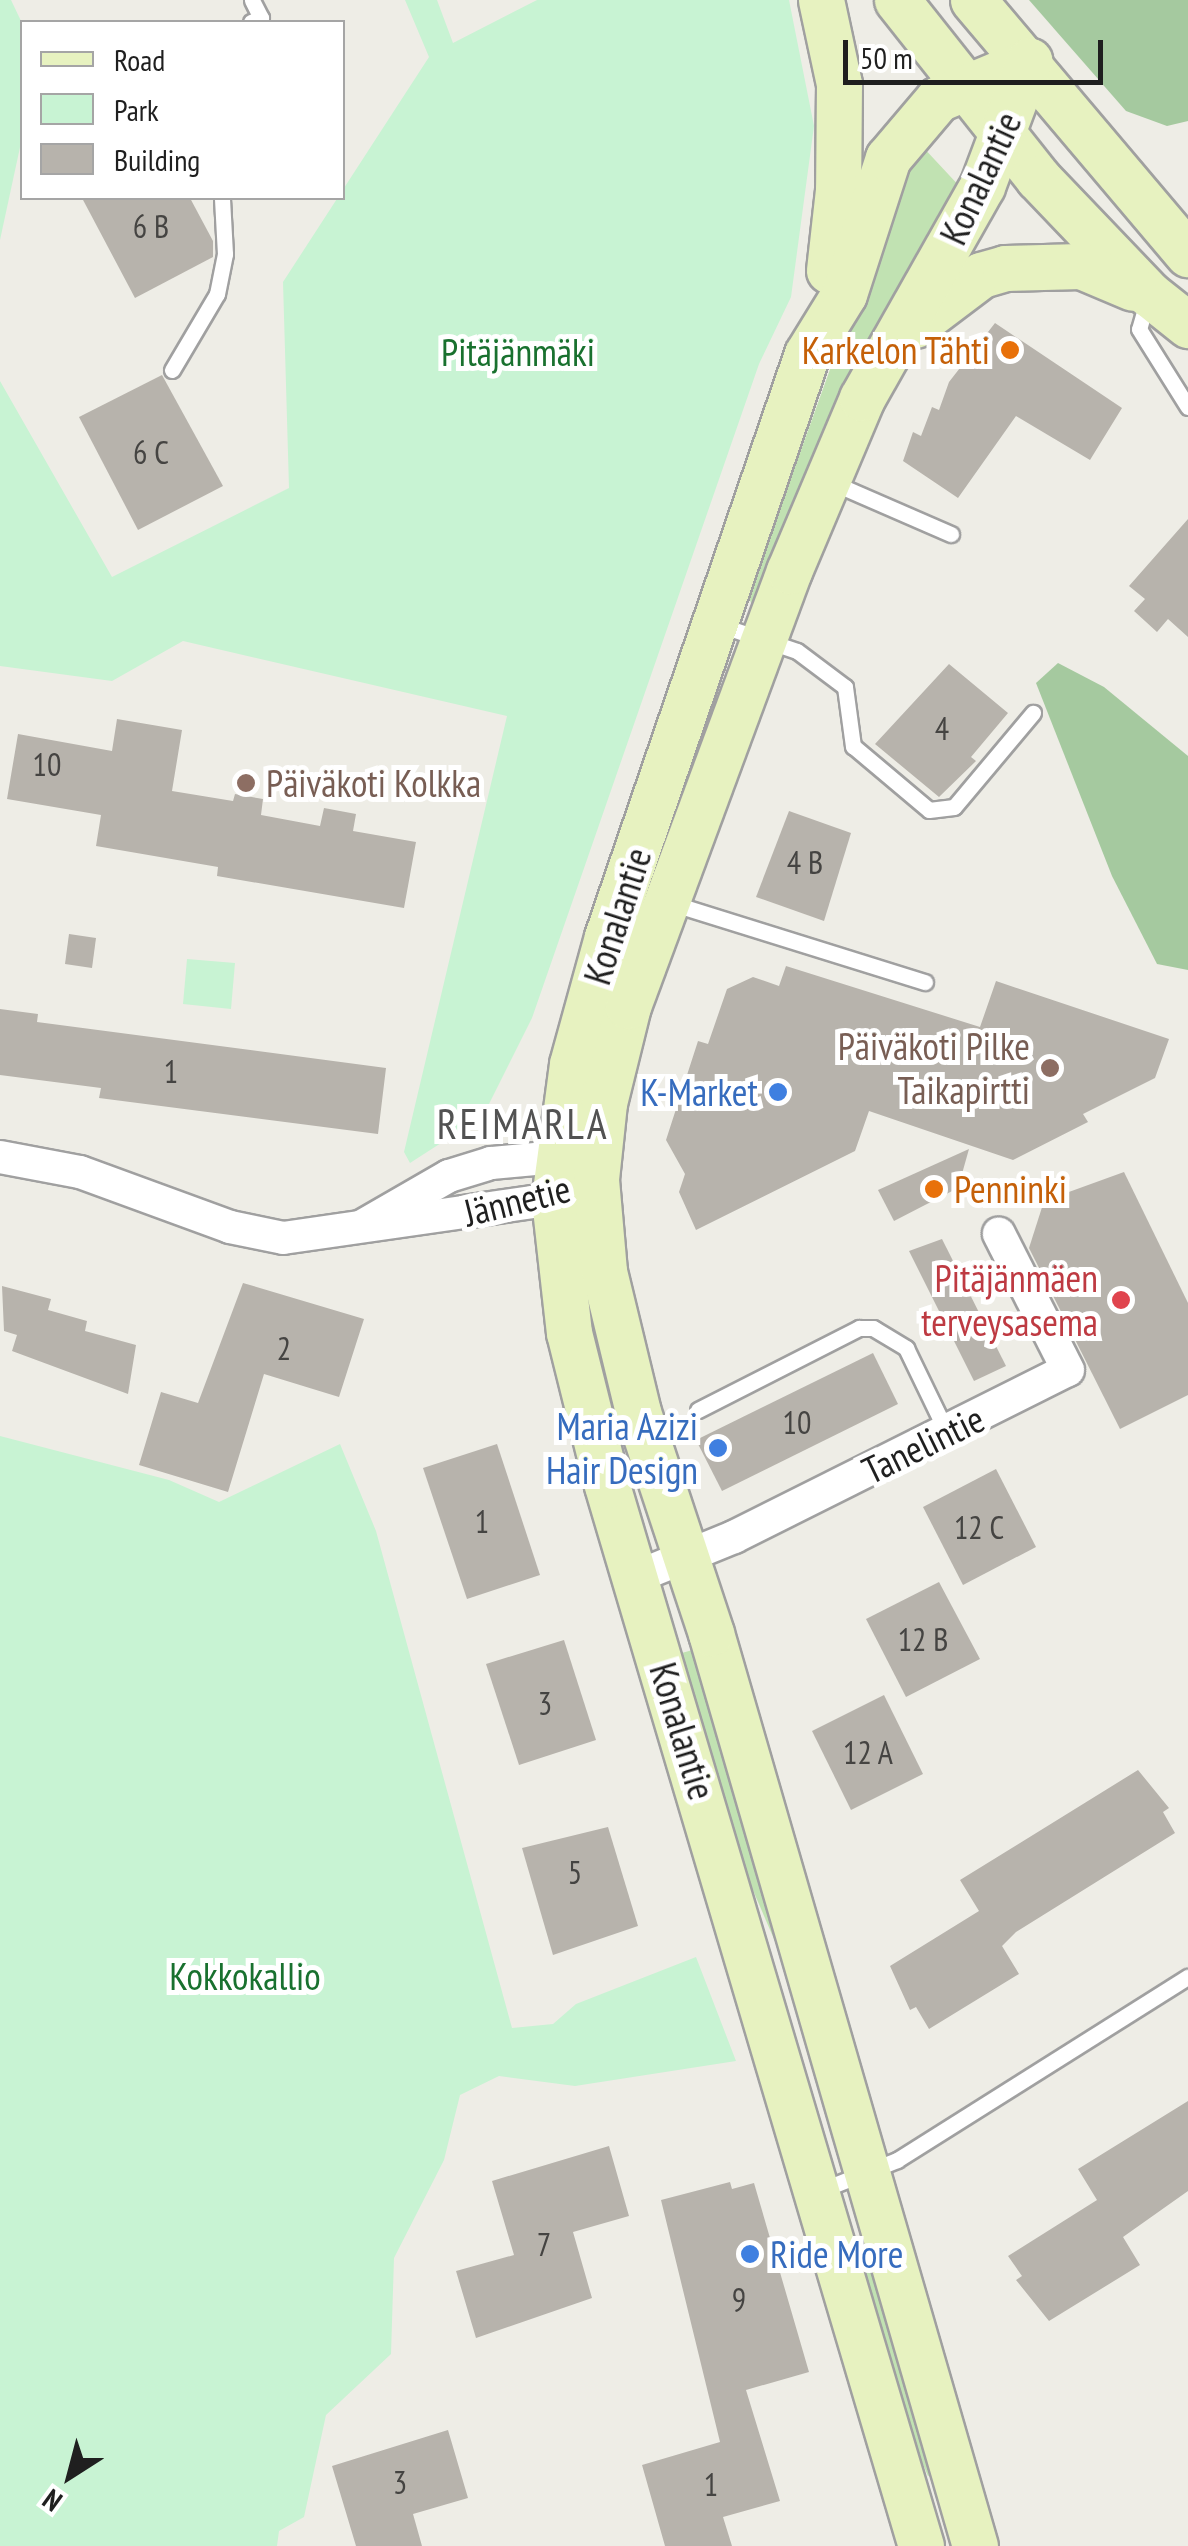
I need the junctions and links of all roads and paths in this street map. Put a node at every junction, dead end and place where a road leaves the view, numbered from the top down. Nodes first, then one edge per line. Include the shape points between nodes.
1 (252, 0) edge
2 (821, 0) edge
3 (897, 0) edge
4 (974, 0) edge
5 (256, 20) edge
6 (1028, 61) junction
7 (960, 85) junction
8 (1004, 136) junction
9 (222, 200) edge
10 (1188, 254) edge
11 (1148, 294) junction
12 (1188, 325) edge
13 (898, 340) junction
14 (807, 354) junction
15 (172, 370) dead end
16 (1188, 406) edge
17 (826, 480) junction
18 (951, 534) dead end
19 (717, 624) junction
20 (764, 639) junction
21 (1033, 713) dead end
22 (667, 902) junction
23 (925, 982) dead end
24 (0, 1157) edge
25 (555, 1178) junction
26 (596, 1179) junction
27 (999, 1234) dead end
28 (698, 1410) dead end
29 (947, 1433) junction
30 (686, 1559) junction
31 (636, 1576) junction
32 (1188, 1977) edge
33 (870, 2174) junction
34 (820, 2191) junction
35 (921, 2546) edge
36 (975, 2546) edge

1 - 5 lane via 261,18
2 - 14 main road via 839,84 838,190 826,284
3 - 7 main road
4 - 6 main road
6 - 7 main road, Konalantie
6 - 8 main road, Konalantie
6 - 10 main road
7 - 8 main road
7 - 14 main road, Konalantie via 899,139 844,294
8 - 11 main road
8 - 13 main road, Konalantie
9 - 15 lane via 225,254 216,294
11 - 12 main road
11 - 13 main road via 1081,266 1004,268 940,302
11 - 16 lane via 1139,329
13 - 17 main road, Konalantie
14 - 19 main road, Konalantie
17 - 18 lane
17 - 20 main road, Konalantie
19 - 20 lane
19 - 25 main road, Konalantie via 603,952 572,1064
20 - 21 lane via 796,651 844,687 853,746 930,810 954,807
20 - 22 main road, Konalantie
22 - 23 lane
22 - 26 main road, Konalantie via 614,1052
24 - 25 street, Jännetie via 80,1172 262,1234 316,1238 356,1229 449,1176 491,1163
25 - 26 street, Jännetie
25 - 31 main road, Konalantie via 580,1386
26 - 30 main road, Konalantie via 604,1271 620,1345
27 - 29 street, Tanelintie via 1068,1370
28 - 29 lane via 859,1328 873,1328 906,1348
29 - 30 street, Tanelintie
30 - 31 street, Tanelintie
30 - 33 main road, Konalantie
31 - 34 main road, Konalantie
32 - 33 lane
33 - 34 lane
33 - 36 main road, Konalantie
34 - 35 main road, Konalantie

